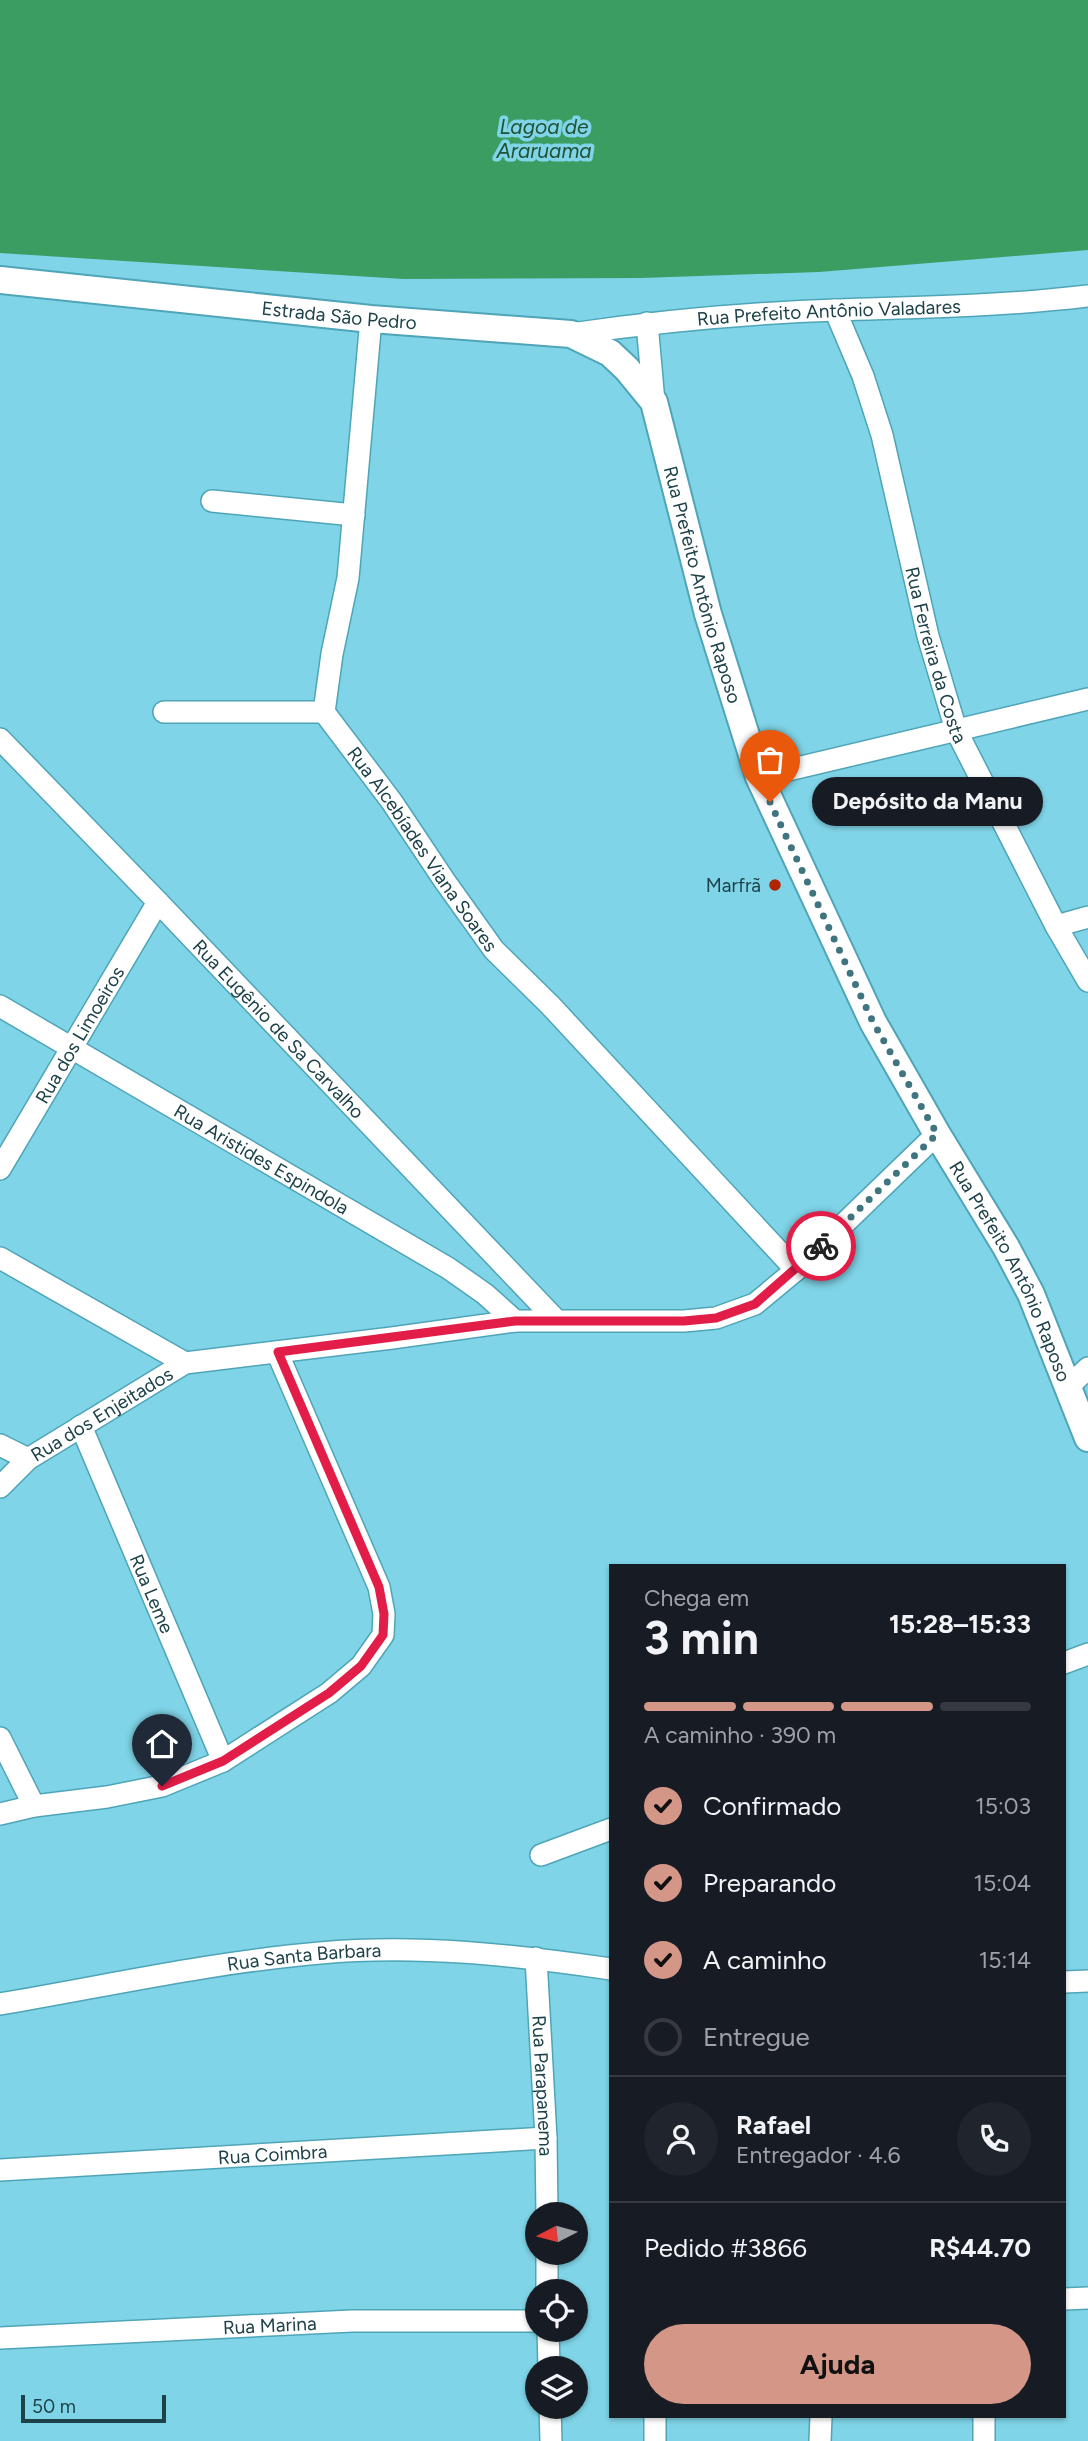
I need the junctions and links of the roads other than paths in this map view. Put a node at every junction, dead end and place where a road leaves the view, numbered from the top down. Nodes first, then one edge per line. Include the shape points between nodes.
1 (0, 280) edge
2 (1088, 296) edge
3 (835, 310) junction
4 (371, 319) junction
5 (647, 323) junction
6 (572, 334) junction
7 (654, 402) junction
8 (212, 500) dead end
9 (354, 515) junction
10 (1088, 699) edge
11 (164, 712) dead end
12 (324, 712) junction
13 (956, 730) junction
14 (0, 739) edge
15 (759, 777) junction
16 (158, 902) junction
17 (1088, 917) edge
18 (1056, 926) junction
19 (1088, 981) edge
20 (0, 1006) edge
21 (72, 1049) junction
22 (937, 1134) junction
23 (0, 1169) edge
24 (0, 1258) edge
25 (796, 1270) junction
26 (556, 1320) junction
27 (515, 1321) junction
28 (278, 1352) junction
29 (185, 1363) junction
30 (1078, 1377) edge
31 (81, 1426) junction
32 (1088, 1438) edge
33 (0, 1445) edge
34 (28, 1460) junction
35 (0, 1486) edge
36 (1088, 1654) edge
37 (1066, 1662) edge
38 (0, 1738) edge
39 (223, 1761) junction
40 (34, 1806) junction
41 (0, 1814) edge
42 (609, 1830) edge
43 (541, 1855) dead end
44 (536, 1958) junction
45 (609, 1969) edge
46 (1088, 1981) edge
47 (1066, 1982) edge
48 (0, 2004) edge
49 (546, 2138) junction
50 (0, 2170) edge
51 (547, 2202) edge
52 (1088, 2298) edge
53 (1066, 2299) edge
54 (525, 2321) edge
55 (0, 2338) edge
56 (655, 2418) edge
57 (821, 2418) edge
58 (984, 2418) edge
59 (550, 2419) edge
60 (551, 2441) edge
61 (655, 2441) edge
62 (820, 2441) edge
63 (984, 2441) edge

1 - 4 street, Estrada São Pedro
2 - 3 street, Rua Prefeito Antônio Valadares
3 - 5 street, Rua Prefeito Antônio Valadares
3 - 13 street, Rua Ferreira da Costa via 882,435 928,636
4 - 6 street, Estrada São Pedro
4 - 9 street
5 - 6 street, Rua Prefeito Antônio Valadares
5 - 7 street, Rua Prefeito Antônio Raposo
6 - 7 street, Estrada São Pedro via 610,353
7 - 15 street, Rua Prefeito Antônio Raposo via 708,614
8 - 9 street
9 - 12 street via 348,578
10 - 13 street
11 - 12 street
12 - 25 street, Rua Alcebíades Viana Soares via 494,950
13 - 15 street
13 - 18 street, Rua Ferreira da Costa
14 - 16 street, Rua Eugênio de Sa Carvalho
15 - 22 street, Rua Prefeito Antônio Raposo via 873,1022
16 - 21 street, Rua dos Limoeiros
16 - 26 street, Rua Eugênio de Sa Carvalho
17 - 18 street
18 - 19 street, Rua Ferreira da Costa
20 - 21 street, Rua Aristides Espindola
21 - 23 street, Rua dos Limoeiros
21 - 27 street, Rua Aristides Espindola via 448,1268
22 - 25 street, Rua dos Enjeitados
22 - 30 street, Rua Prefeito Antônio Raposo
24 - 29 street
25 - 26 street, Rua dos Enjeitados via 755,1304 716,1318
26 - 27 street, Rua dos Enjeitados
27 - 28 street, Rua dos Enjeitados
28 - 29 street, Rua dos Enjeitados
28 - 39 street via 379,1587 383,1635 361,1666 329,1693
29 - 31 street, Rua dos Enjeitados
30 - 32 street, Rua Prefeito Antônio Raposo
31 - 34 street, Rua dos Enjeitados
31 - 39 street, Rua Leme
33 - 34 street
34 - 35 street, Rua dos Enjeitados
36 - 37 street
38 - 40 street
39 - 40 street via 162,1786
40 - 41 street
42 - 43 street
44 - 45 street, Rua Santa Barbara
44 - 48 street, Rua Santa Barbara via 412,1950 321,1952
44 - 49 street, Rua Parapanema
46 - 47 street
49 - 50 street, Rua Coimbra
49 - 51 street, Rua Parapanema
52 - 53 street
54 - 55 street, Rua Marina via 352,2321
56 - 61 street
57 - 62 street
58 - 63 street
59 - 60 street

